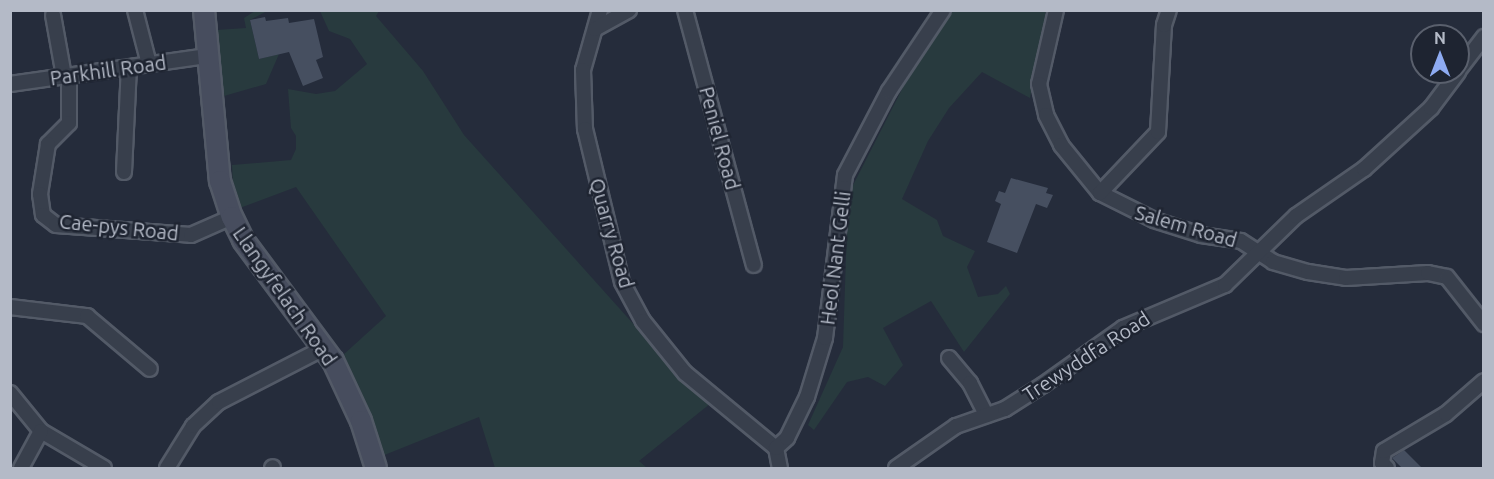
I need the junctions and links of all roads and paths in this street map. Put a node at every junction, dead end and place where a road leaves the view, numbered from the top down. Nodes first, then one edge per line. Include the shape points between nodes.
1 (135, 10) edge
2 (204, 10) edge
3 (600, 10) edge
4 (629, 10) edge
5 (685, 10) edge
6 (943, 10) edge
7 (1056, 10) edge
8 (1169, 10) edge
9 (52, 15) dead end
10 (595, 29) junction
11 (1484, 37) edge
12 (206, 56) junction
13 (1470, 56) edge
14 (148, 64) junction
15 (129, 67) junction
16 (66, 76) junction
17 (10, 84) edge
18 (1449, 84) edge
19 (124, 152) junction
20 (109, 153) dead end
21 (124, 172) dead end
22 (1100, 193) junction
23 (232, 217) junction
24 (1260, 251) junction
25 (754, 265) dead end
26 (10, 307) edge
27 (1484, 324) edge
28 (324, 348) junction
29 (949, 358) dead end
30 (150, 369) dead end
31 (1484, 381) edge
32 (10, 393) edge
33 (986, 415) junction
34 (41, 431) junction
35 (776, 448) junction
36 (82, 463) edge
37 (1384, 466) edge
38 (21, 468) edge
39 (104, 468) edge
40 (166, 468) edge
41 (376, 468) edge
42 (780, 468) edge
43 (897, 468) edge

1 - 14 street
2 - 12 main road, Llangyfelach Road
3 - 10 street, Quarry Road
4 - 10 street
5 - 25 street, Peniel Road
6 - 35 street, Heol Nant Gelli via 889,91 845,175 825,338 803,406 787,438
7 - 22 street, Salem Road via 1039,84 1046,115 1061,145
8 - 22 street via 1164,25 1158,132
9 - 16 street
10 - 35 street, Quarry Road via 584,70 585,129 622,282 643,321 685,373
11 - 13 street, Trewyddfa Road
12 - 14 street, Parkhill Road
12 - 23 main road, Llangyfelach Road via 220,182
14 - 15 street, Parkhill Road
15 - 16 street, Parkhill Road
15 - 19 street
16 - 17 street, Parkhill Road
16 - 23 street, Cae-pys Road via 69,123 48,144 40,194 43,215 56,225 191,235
18 - 24 street, Trewyddfa Road via 1431,108 1364,170 1296,216
19 - 20 street
19 - 21 street
22 - 24 street, Salem Road via 1154,220 1201,235 1241,241
23 - 28 main road, Llangyfelach Road via 243,240
24 - 27 street, Salem Road via 1273,262 1346,278 1428,273 1447,277
24 - 33 street, Trewyddfa Road via 1226,285 1123,328 1043,386 1005,409
26 - 30 street via 87,316
28 - 40 street via 219,402 193,426
28 - 41 main road, Llangyfelach Road via 361,421
29 - 33 street via 970,383
31 - 37 street via 1446,414 1384,451
32 - 34 street
33 - 43 street, Trewyddfa Road via 941,435
34 - 36 street
34 - 38 street
35 - 42 street
36 - 39 street

